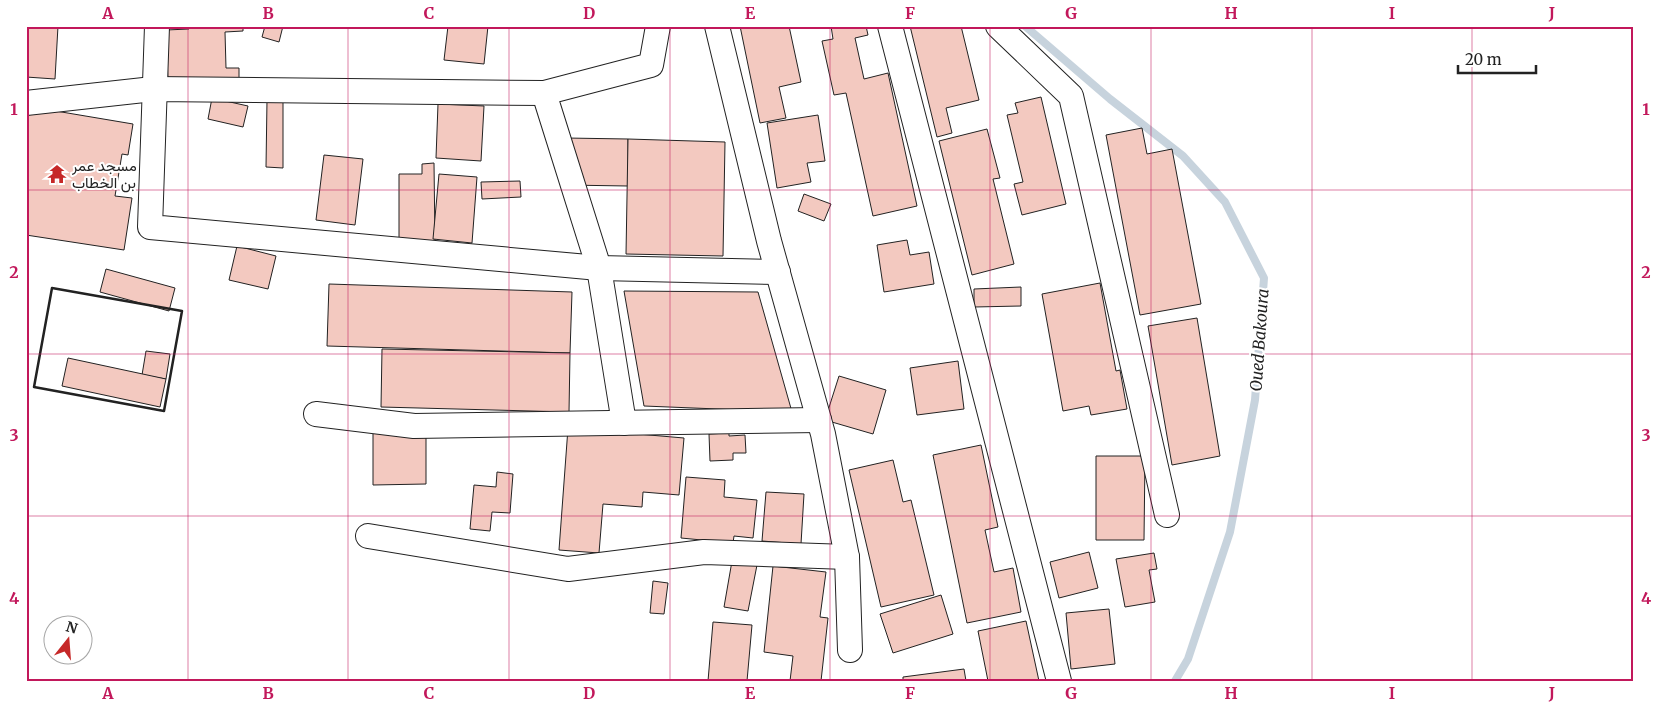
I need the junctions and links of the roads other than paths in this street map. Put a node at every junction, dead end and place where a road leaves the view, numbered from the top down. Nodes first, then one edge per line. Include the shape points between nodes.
1 (157, 26) edge
2 (658, 26) edge
3 (717, 26) edge
4 (890, 26) edge
5 (998, 26) edge
6 (154, 89) junction
7 (544, 93) junction
8 (26, 104) edge
9 (599, 268) junction
10 (778, 272) junction
11 (316, 414) dead end
12 (819, 420) junction
13 (624, 423) junction
14 (1167, 515) dead end
15 (368, 536) dead end
16 (847, 557) junction
17 (850, 650) dead end
18 (1059, 681) edge

1 - 6 street
2 - 7 street via 652,65
3 - 10 street
4 - 18 street
5 - 14 street via 1072,96
6 - 7 street
6 - 8 street
6 - 9 street via 150,227
7 - 9 street
9 - 10 street
9 - 13 street
10 - 12 street
11 - 13 street via 414,426
12 - 13 street
12 - 16 street
15 - 16 street via 568,569 704,552
16 - 17 street

